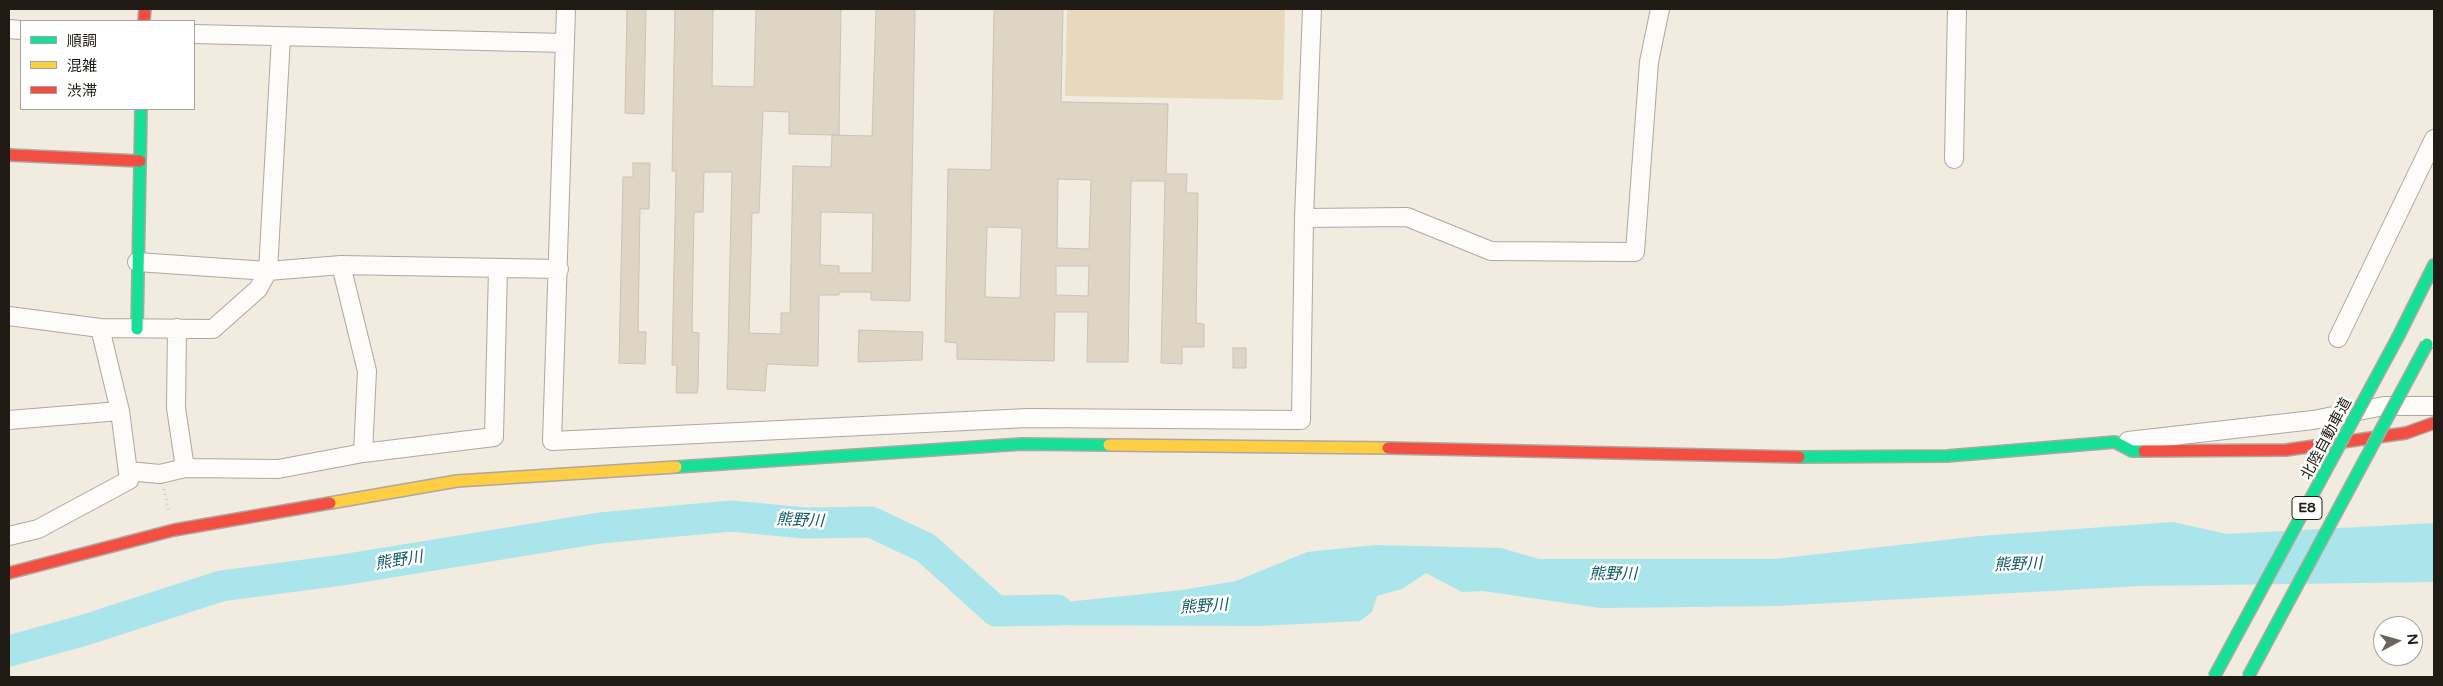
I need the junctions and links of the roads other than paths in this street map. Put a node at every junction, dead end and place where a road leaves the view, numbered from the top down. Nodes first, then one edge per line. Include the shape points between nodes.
1 (566, 9) edge
2 (1312, 9) edge
3 (1660, 9) edge
4 (1957, 9) edge
5 (195, 34) edge
6 (281, 37) junction
7 (566, 43) junction
8 (141, 110) edge
9 (2434, 139) edge
10 (9, 155) edge
11 (1954, 159) dead end
12 (140, 161) junction
13 (1304, 218) junction
14 (137, 262) junction
15 (341, 266) junction
16 (2434, 266) edge
17 (498, 268) junction
18 (559, 269) junction
19 (268, 271) junction
20 (9, 316) edge
21 (100, 328) junction
22 (176, 328) junction
23 (137, 329) junction
24 (2434, 330) edge
25 (2338, 338) dead end
26 (2434, 406) edge
27 (120, 411) junction
28 (9, 420) edge
29 (2434, 422) edge
30 (2115, 442) junction
31 (363, 453) junction
32 (184, 468) junction
33 (128, 471) junction
34 (9, 536) edge
35 (9, 572) edge
36 (2214, 677) edge
37 (2248, 677) edge

1 - 7 street
2 - 13 street
3 - 13 street via 1649,62 1635,252 1491,250 1407,218
4 - 11 street
5 - 6 street
6 - 7 street
6 - 19 street
7 - 18 street
8 - 12 main road
9 - 25 street
10 - 12 main road
12 - 14 main road
13 - 18 street via 1301,420 1028,418 552,441
14 - 19 street
14 - 23 main road
15 - 17 street
15 - 19 street
15 - 31 street via 367,371
16 - 36 main road, 北陸自動車道 / E8, bridge
17 - 18 street
17 - 31 street via 494,437
19 - 22 street via 258,289 213,328
20 - 21 street
21 - 23 street
21 - 27 street
22 - 23 street
22 - 32 street via 176,408
24 - 37 main road, E8, bridge
26 - 30 street via 2384,406 2313,420
27 - 28 street
27 - 33 street
29 - 30 main road via 2406,433 2286,450 2132,451
30 - 35 main road via 1947,456 1853,458 1292,446 1022,444 457,480 174,530
31 - 32 street via 278,469
32 - 33 street via 160,474
33 - 34 street via 129,480 38,528

